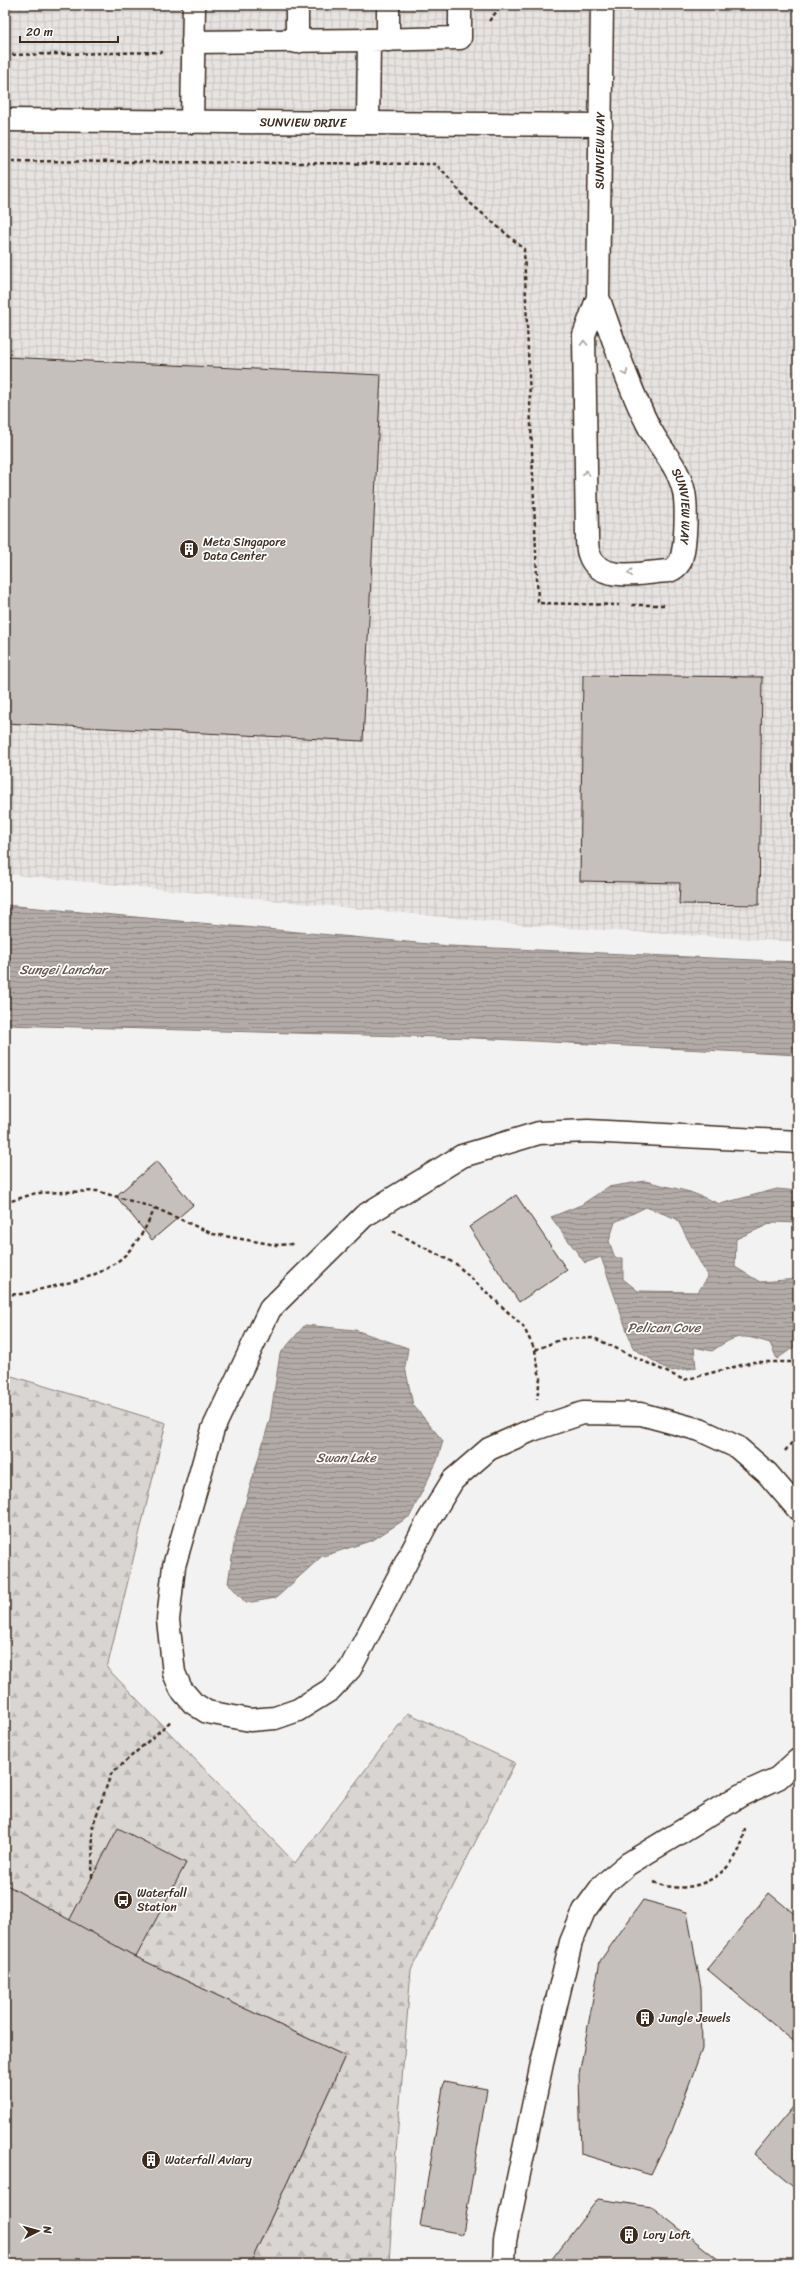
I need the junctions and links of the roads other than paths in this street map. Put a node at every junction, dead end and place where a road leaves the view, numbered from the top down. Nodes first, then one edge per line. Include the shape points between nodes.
1 (194, 5) edge
2 (297, 5) edge
3 (388, 5) edge
4 (460, 5) edge
5 (602, 5) edge
6 (378, 40) junction
7 (193, 42) junction
8 (297, 42) junction
9 (5, 120) edge
10 (192, 122) junction
11 (368, 123) junction
12 (601, 125) junction
13 (598, 297) junction
14 (798, 1142) edge
15 (798, 1509) edge
16 (798, 1760) edge
17 (504, 2264) edge

1 - 7 street
2 - 8 street
3 - 6 street
4 - 6 street via 460,38
5 - 12 street, SUNVIEW WAY
6 - 8 street
6 - 11 street
7 - 8 street
7 - 10 street
9 - 10 street, SUNVIEW DRIVE
10 - 11 street, SUNVIEW DRIVE
11 - 12 street, SUNVIEW DRIVE
12 - 13 street, SUNVIEW WAY
13 -> 13 street, SUNVIEW WAY via 623,368 650,428 679,475 684,492 683,548 680,561 675,568 668,571 616,574 599,568 589,555 584,335
14 - 15 street via 588,1131 539,1133 462,1156 364,1216 270,1309 212,1429 174,1566 168,1620 174,1673 181,1689 193,1703 207,1712 250,1720 275,1718 298,1710 330,1690 350,1669 428,1521 453,1480 489,1449 532,1430 583,1413 641,1414 700,1430 737,1447 767,1473
16 - 17 street via 778,1778 741,1795 628,1864 603,1885 584,1911 571,1942 542,2063 508,2226

